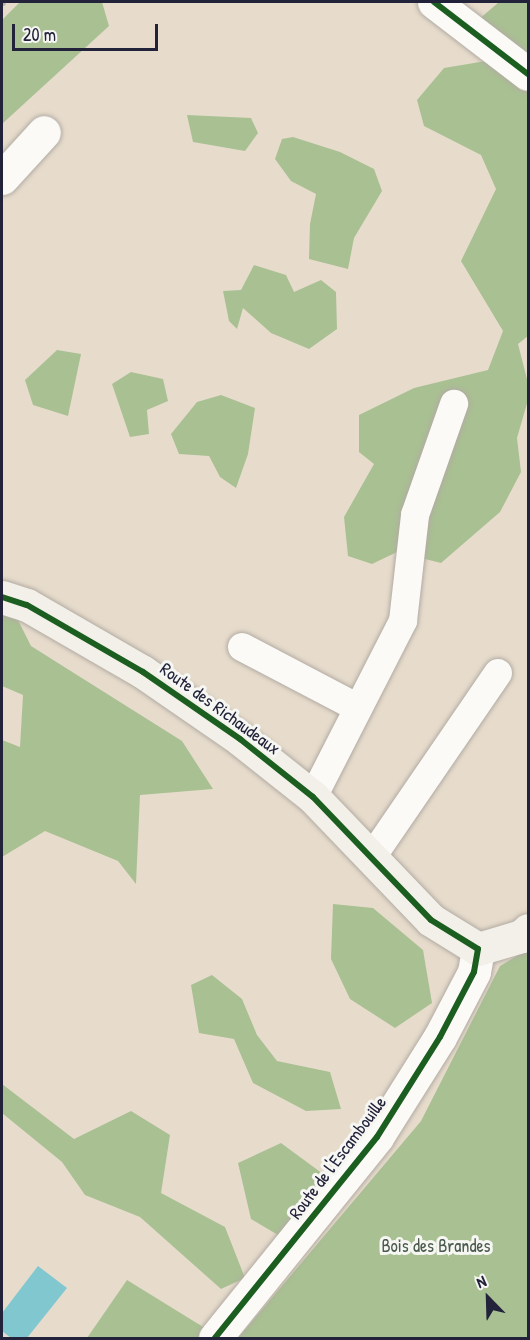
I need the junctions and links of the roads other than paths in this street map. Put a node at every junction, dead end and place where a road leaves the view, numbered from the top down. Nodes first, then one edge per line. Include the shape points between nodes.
1 (434, 2) edge
2 (528, 74) edge
3 (44, 132) dead end
4 (2, 178) edge
5 (454, 404) dead end
6 (2, 597) edge
7 (242, 647) dead end
8 (498, 673) dead end
9 (358, 708) junction
10 (313, 797) junction
11 (372, 857) junction
12 (528, 930) edge
13 (478, 949) junction
14 (215, 1338) edge

1 - 2 street
3 - 4 street
5 - 9 lane via 416,515 403,621
6 - 10 street, Route des Richaudeaux via 27,605 143,672 240,739
7 - 9 lane
8 - 11 lane
9 - 10 lane
10 - 11 street, Route des Richaudeaux
11 - 13 street, Route des Richaudeaux via 430,921
12 - 13 street via 522,936
13 - 14 street, Route de l'Escambouille via 474,972 440,1037 377,1137

